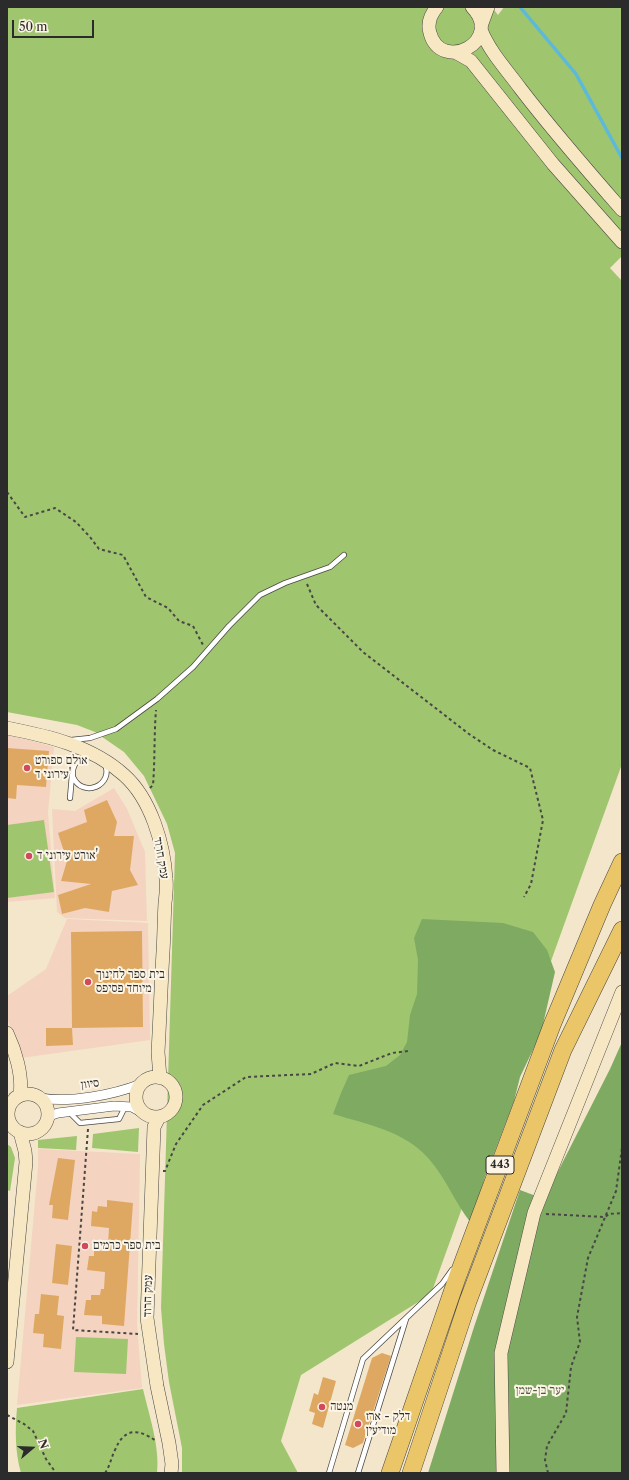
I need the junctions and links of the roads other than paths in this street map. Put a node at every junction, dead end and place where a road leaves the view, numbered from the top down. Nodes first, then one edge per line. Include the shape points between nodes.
1 (437, 7) edge
2 (472, 7) edge
3 (488, 7) edge
4 (429, 13) edge
5 (481, 28) junction
6 (455, 52) junction
7 (622, 210) edge
8 (622, 242) edge
9 (344, 555) dead end
10 (7, 728) edge
11 (62, 741) junction
12 (99, 758) junction
13 (73, 774) junction
14 (70, 798) dead end
15 (622, 862) edge
16 (622, 930) edge
17 (622, 992) edge
18 (7, 1033) edge
19 (160, 1078) junction
20 (141, 1084) junction
21 (15, 1098) junction
22 (40, 1098) junction
23 (125, 1106) junction
24 (69, 1112) junction
25 (143, 1113) junction
26 (8, 1116) edge
27 (159, 1117) junction
28 (47, 1121) junction
29 (20, 1132) junction
30 (468, 1250) junction
31 (406, 1318) junction
32 (7, 1362) edge
33 (171, 1473) edge
34 (329, 1473) edge
35 (358, 1473) edge
36 (390, 1473) edge
37 (411, 1473) edge
38 (503, 1473) edge

1 - 4 street
2 - 5 street via 480,18
3 - 5 street
4 - 6 street via 429,30 434,42 444,50
5 - 6 street via 471,47
5 - 7 street via 488,46 531,103
6 - 8 street via 471,61 553,164
9 - 11 lane via 330,567 260,595 194,667 157,699 116,729 90,738
10 - 11 street, עמק חרוד
11 - 12 street, עמק חרוד
12 - 13 lane via 88,755 78,760
12 - 13 lane via 106,767 106,776 100,784 93,788 85,788 75,780
12 - 19 street, עמק חרוד via 124,775 142,797 152,816 160,843 166,879 158,1052
13 - 14 lane
15 - 30 highway, 443 via 552,1025
16 - 37 highway, 443 via 564,1050 468,1301
17 - 38 street via 534,1213 501,1353
18 - 21 street via 20,1070 22,1086 20,1095
19 - 20 street via 146,1080
19 - 27 street via 172,1086 176,1098 171,1110
20 - 22 street, סיוון via 112,1094 57,1100
20 - 25 street via 136,1097
21 - 22 street via 32,1094
21 - 26 street
22 - 28 street via 47,1108
23 - 24 street, סיוון
23 - 24 lane via 119,1118 80,1123
23 - 25 street, סיוון
24 - 28 street, סיוון via 52,1115
25 - 27 street
26 - 29 street via 14,1128
27 - 33 street, עמק חרוד via 154,1127 147,1300 149,1335 172,1464
28 - 29 street via 43,1127 31,1134
29 - 32 street via 26,1162
30 - 31 lane via 442,1284
30 - 36 highway, 443
31 - 34 lane via 364,1358
31 - 35 lane

